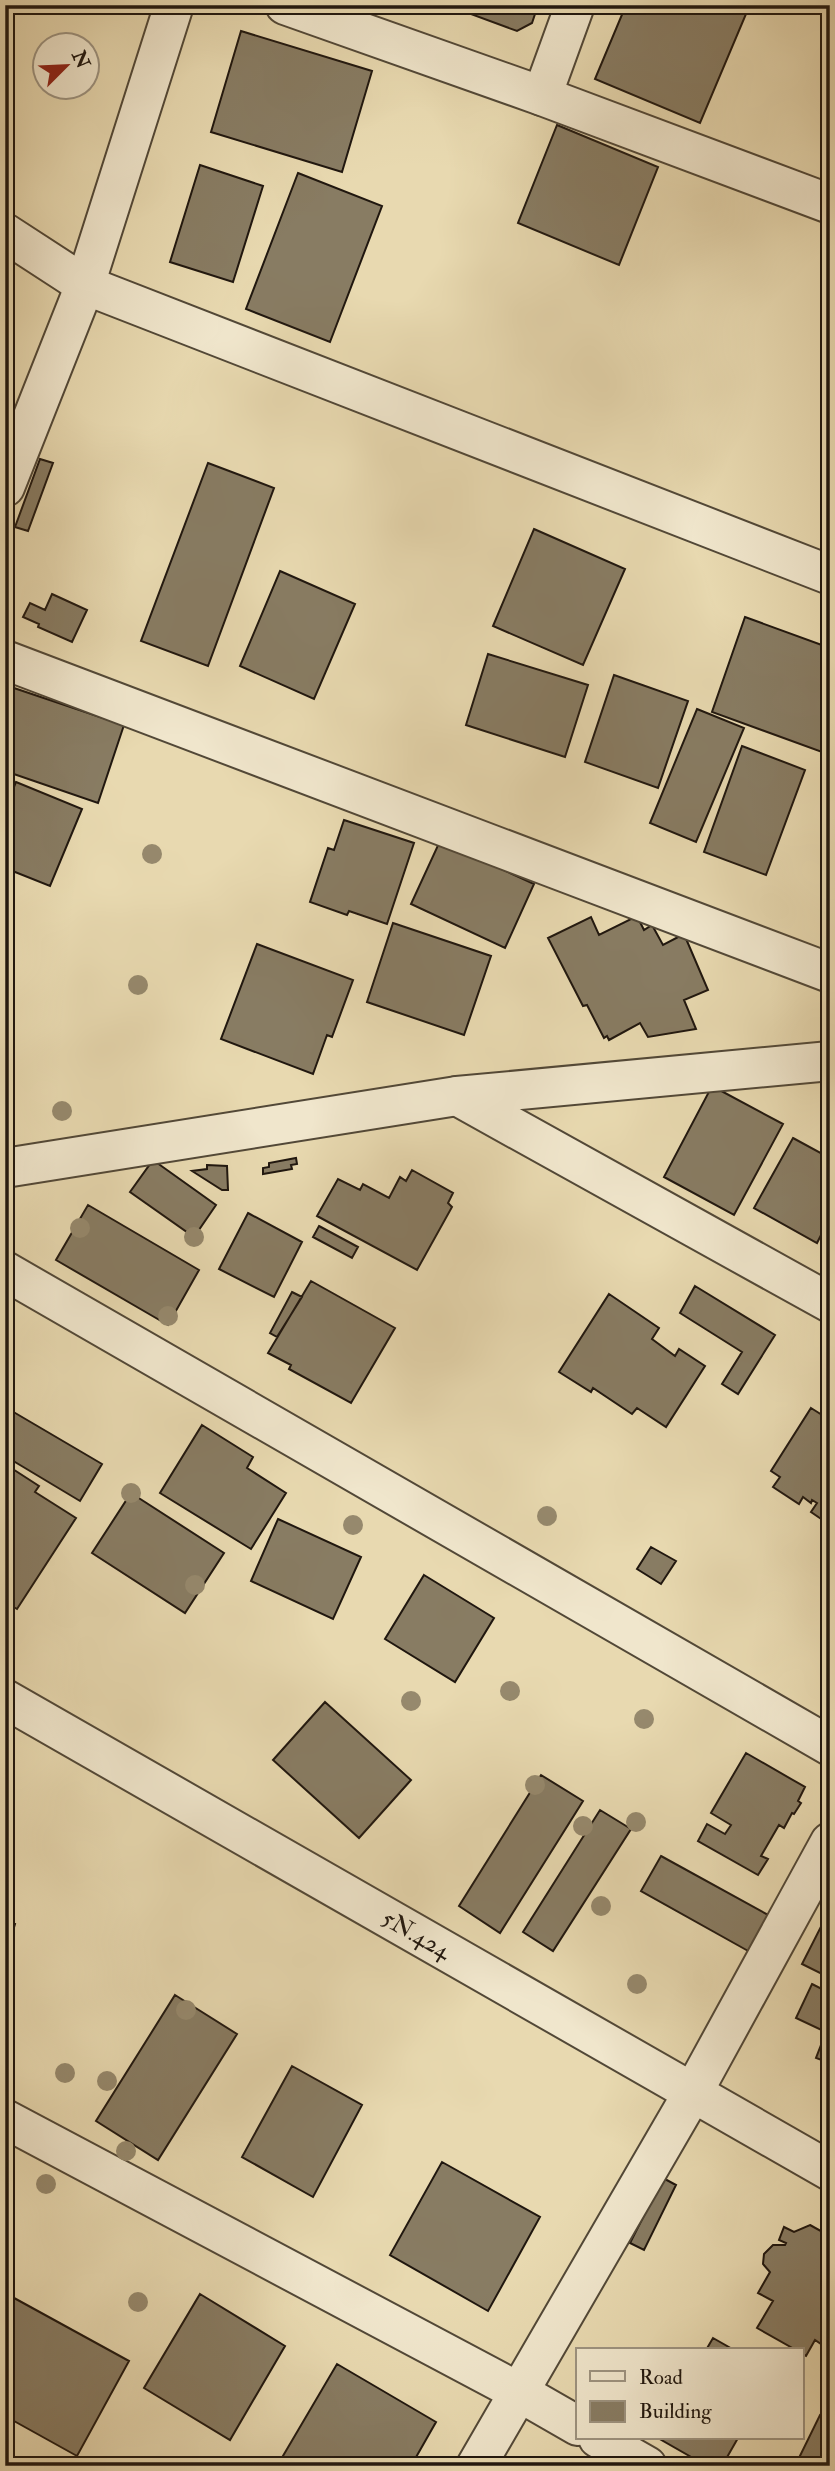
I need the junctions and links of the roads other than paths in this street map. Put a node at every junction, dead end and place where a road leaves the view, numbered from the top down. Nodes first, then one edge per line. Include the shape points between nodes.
1 (174, 5) edge
2 (285, 5) edge
3 (575, 5) edge
4 (542, 96) junction
5 (830, 204) edge
6 (5, 233) edge
7 (85, 285) junction
8 (5, 487) edge
9 (830, 575) edge
10 (5, 660) edge
11 (830, 973) edge
12 (830, 1061) edge
13 (457, 1096) junction
14 (5, 1168) edge
15 (5, 1271) edge
16 (830, 1303) edge
17 (5, 1699) edge
18 (830, 1746) edge
19 (830, 1842) edge
20 (692, 2094) junction
21 (5, 2119) edge
22 (830, 2171) edge
23 (517, 2391) junction
24 (576, 2425) edge
25 (602, 2440) edge
26 (476, 2466) edge
27 (647, 2466) edge

1 - 7 street
2 - 4 street
3 - 4 street
4 - 5 street
6 - 7 street
7 - 8 street
7 - 9 street
10 - 11 street
12 - 13 street
13 - 14 street
13 - 16 street
15 - 18 street
17 - 20 street, 5N.424
19 - 20 street
20 - 22 street, 5N.424
20 - 23 street
21 - 23 street
23 - 24 street
23 - 26 street
25 - 27 street

